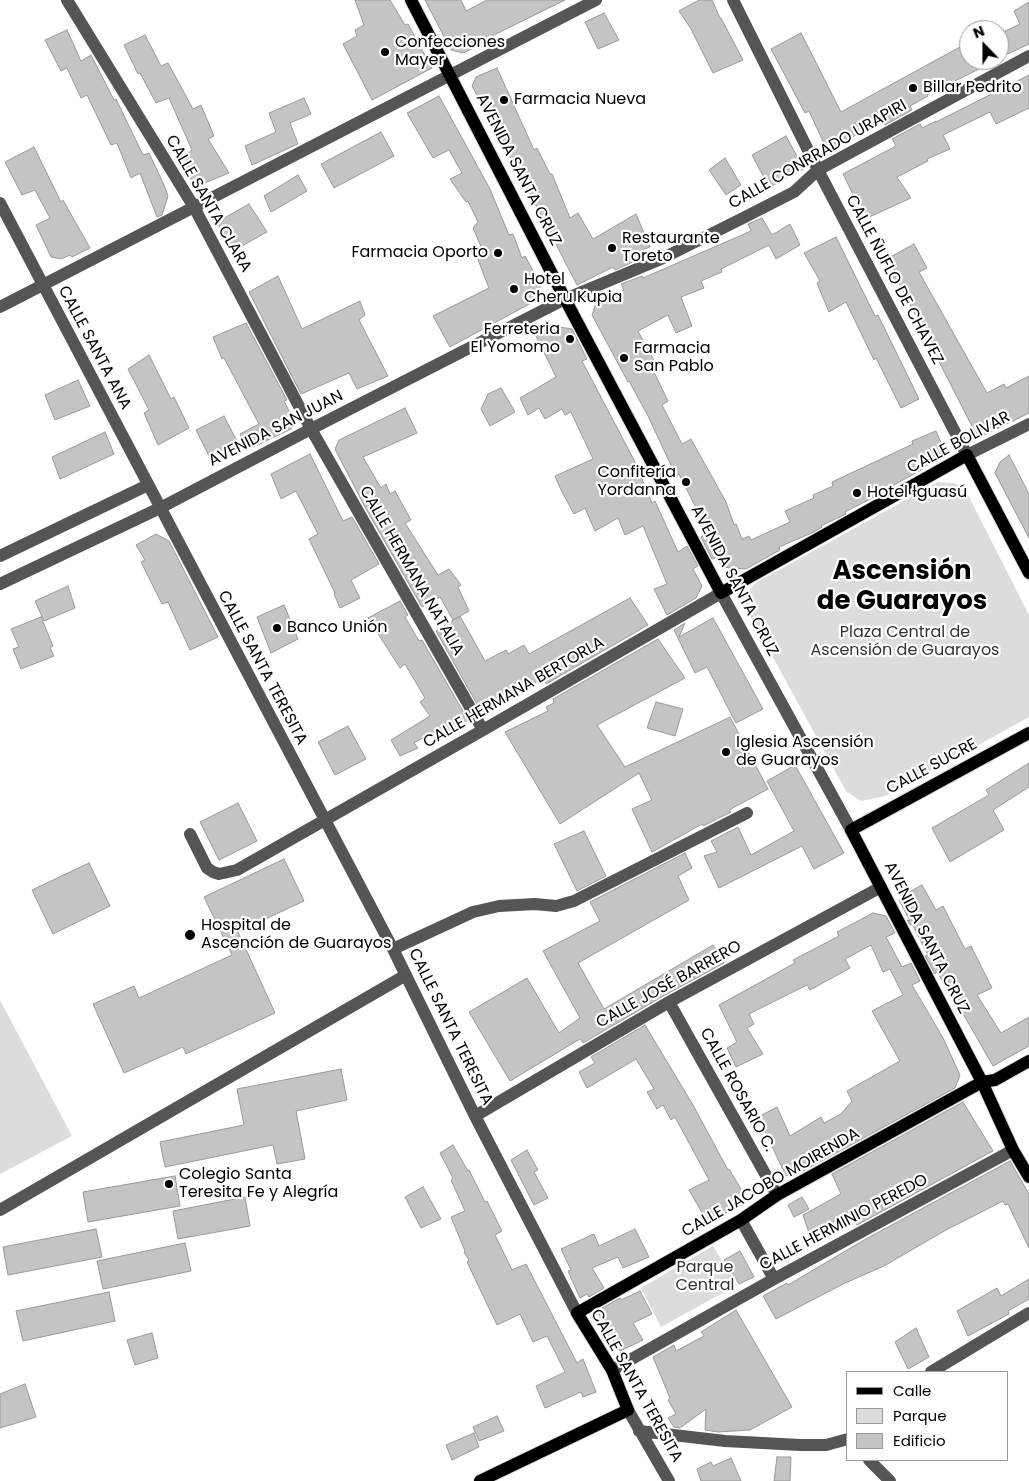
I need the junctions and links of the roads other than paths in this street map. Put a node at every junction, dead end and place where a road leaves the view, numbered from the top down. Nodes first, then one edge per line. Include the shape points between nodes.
1 (67, 0) edge
2 (411, 0) edge
3 (596, 0) edge
4 (733, 0) edge
5 (1029, 56) edge
6 (451, 75) junction
7 (818, 170) junction
8 (0, 203) edge
9 (194, 207) junction
10 (43, 285) junction
11 (565, 299) junction
12 (0, 307) edge
13 (1029, 424) edge
14 (311, 429) junction
15 (968, 455) junction
16 (148, 486) junction
17 (160, 508) junction
18 (0, 556) edge
19 (1029, 572) edge
20 (0, 584) edge
21 (721, 593) junction
22 (483, 730) junction
23 (1029, 733) edge
24 (747, 814) dead end
25 (324, 820) junction
26 (851, 830) junction
27 (190, 834) dead end
28 (881, 887) junction
29 (393, 949) junction
30 (406, 975) junction
31 (669, 1002) junction
32 (1029, 1061) edge
33 (982, 1082) junction
34 (475, 1116) junction
35 (1014, 1150) junction
36 (1029, 1177) edge
37 (778, 1195) junction
38 (0, 1210) edge
39 (741, 1220) junction
40 (774, 1279) junction
41 (577, 1312) junction
42 (1029, 1313) edge
43 (612, 1370) junction
44 (933, 1371) edge
45 (628, 1410) junction
46 (640, 1431) junction
47 (846, 1440) edge
48 (870, 1461) edge
49 (480, 1481) edge
50 (670, 1481) edge
51 (890, 1481) edge

1 - 9 street, CALLE SANTA CLARA
2 - 6 main road, AVENIDA SANTA CRUZ
3 - 6 street
4 - 7 street, CALLE ÑUFLO DE CHAVEZ
5 - 7 street, CALLE CONRRADO URAPIRI
6 - 9 street
6 - 11 main road, AVENIDA SANTA CRUZ
7 - 11 street, CALLE CONRRADO URAPIRI via 794,192 661,259
7 - 15 street, CALLE ÑUFLO DE CHAVEZ
8 - 10 street, CALLE SANTA ANA
9 - 10 street
9 - 14 street, CALLE SANTA CLARA
10 - 12 street
10 - 16 street, CALLE SANTA ANA
11 - 14 street, AVENIDA SAN JUAN
11 - 21 main road, AVENIDA SANTA CRUZ
13 - 15 street, CALLE BOLIVAR
14 - 17 street, AVENIDA SAN JUAN
14 - 22 street, CALLE HERMANA NATALIA
15 - 19 main road, CALLE ÑUFLO DE CHAVEZ
15 - 21 main road, CALLE BOLIVAR
16 - 17 street, CALLE SANTA ANA
16 - 18 street
17 - 20 street, AVENIDA SAN JUAN
17 - 25 street, CALLE SANTA TERESITA
21 - 22 street, CALLE HERMANA BERTORLA
21 - 26 street, AVENIDA SANTA CRUZ
22 - 25 street, CALLE HERMANA BERTORLA
23 - 26 main road, CALLE SUCRE
24 - 29 street via 574,901 556,906 499,906 479,911
25 - 27 street, CALLE HERMANA BERTORLA via 237,870 226,873 207,868
25 - 29 street, CALLE SANTA TERESITA
26 - 28 main road, AVENIDA SANTA CRUZ
28 - 31 street, CALLE JOSÉ BARRERO
28 - 33 main road, AVENIDA SANTA CRUZ
29 - 30 street, CALLE SANTA TERESITA
30 - 34 street, CALLE SANTA TERESITA
30 - 38 street
31 - 34 street, CALLE JOSÉ BARRERO
31 - 37 street, CALLE ROSARIO C.
32 - 33 main road, CALLE JACOBO MOIRENDA via 996,1080
33 - 35 main road, AVENIDA SANTA CRUZ
33 - 37 main road, CALLE JACOBO MOIRENDA
34 - 41 street, CALLE SANTA TERESITA
35 - 36 main road, AVENIDA SANTA CRUZ
35 - 40 street, CALLE HERMINIO PEREDO
37 - 39 main road, CALLE JACOBO MOIRENDA
39 - 40 street
39 - 41 main road, CALLE JACOBO MOIRENDA
40 - 43 street, CALLE HERMINIO PEREDO
41 - 43 main road, CALLE SANTA TERESITA
42 - 44 street
43 - 45 main road, CALLE SANTA TERESITA
45 - 46 street, CALLE SANTA TERESITA
45 - 49 main road
46 - 47 street via 725,1441 800,1445 826,1445
46 - 50 street, CALLE SANTA TERESITA
48 - 51 street

